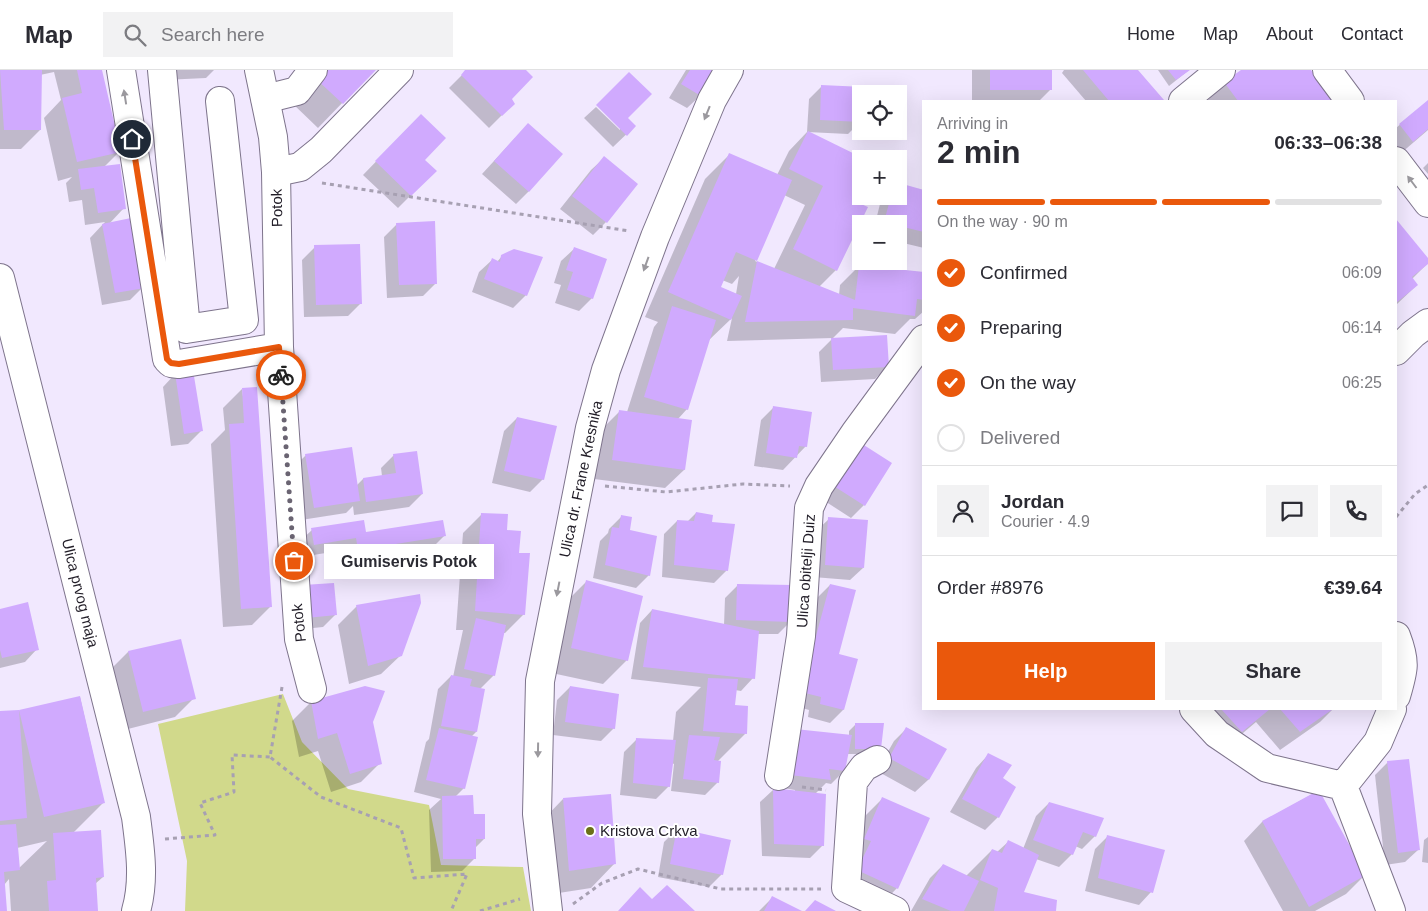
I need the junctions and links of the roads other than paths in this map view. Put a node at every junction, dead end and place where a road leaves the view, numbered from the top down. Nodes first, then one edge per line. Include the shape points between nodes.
1 (121, 70) edge
2 (162, 70) edge
3 (259, 70) edge
4 (313, 70) edge
5 (399, 70) edge
6 (729, 70) edge
7 (1221, 70) edge
8 (1327, 70) edge
9 (265, 98) junction
10 (1184, 100) edge
11 (1349, 100) edge
12 (220, 101) dead end
13 (1397, 163) edge
14 (276, 172) junction
15 (1428, 203) edge
16 (0, 278) edge
17 (922, 342) edge
18 (279, 347) junction
19 (1397, 639) edge
20 (312, 689) dead end
21 (1397, 693) edge
22 (1195, 710) edge
23 (1392, 710) edge
24 (877, 760) dead end
25 (788, 781) road end
26 (1343, 786) junction
27 (559, 909) edge
28 (136, 911) edge
29 (895, 911) edge
30 (1391, 911) edge

18 -> 1 street via 179,364 167,359
2 - 12 street via 186,329 244,320
3 - 9 street, Potok
4 - 9 street via 297,90
5 - 14 street via 322,150 300,167
6 -> 27 street, Ulica dr. Frane Kresnika via 712,100 655,237 606,370 590,428 540,681 536,814
7 - 10 street
8 - 11 street
9 - 14 street, Potok
15 -> 13 street
14 - 18 street, Potok
16 - 28 street, Ulica prvog maja via 136,817 141,862 141,887
17 - 25 street, Ulica obitelji Duiz via 855,433 819,486 809,508
18 - 20 street, Potok via 299,639
19 - 21 street via 1404,670
22 - 26 street via 1217,734 1267,768
23 - 26 street via 1378,742
24 - 29 street via 864,767 854,782 846,888
26 - 30 street

